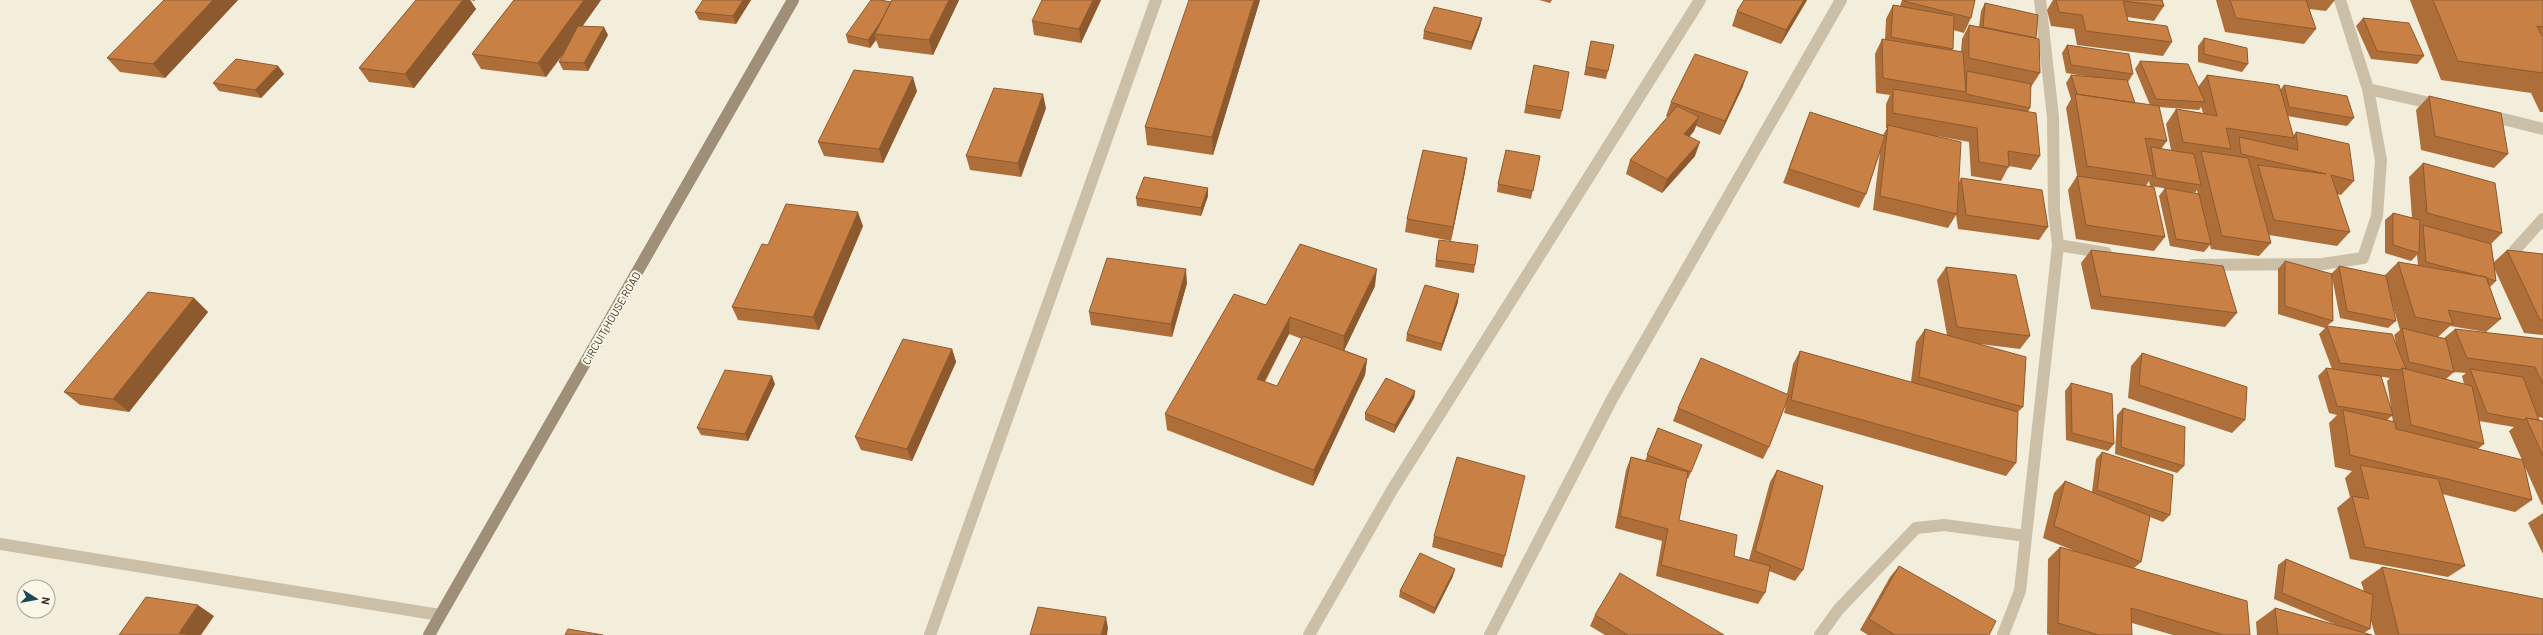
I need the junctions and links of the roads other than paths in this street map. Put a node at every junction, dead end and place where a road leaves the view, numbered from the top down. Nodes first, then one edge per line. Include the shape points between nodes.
1 (793, 0) edge
2 (1156, 0) edge
3 (1700, 0) edge
4 (1841, 0) edge
5 (2040, 0) edge
6 (2340, 0) edge
7 (2368, 89) junction
8 (2452, 108) edge
9 (2476, 112) edge
10 (2543, 129) edge
11 (2543, 219) edge
12 (2058, 245) junction
13 (2515, 250) edge
14 (2118, 255) edge
15 (2179, 265) edge
16 (2026, 536) junction
17 (0, 544) edge
18 (440, 615) junction
19 (429, 635) edge
20 (930, 635) edge
21 (1309, 635) edge
22 (1490, 635) edge
23 (1820, 635) edge
24 (2003, 635) edge

1 - 18 street, CIRCUIT HOUSE ROAD
2 - 20 street
3 - 21 street via 1392,490
4 - 22 street via 1612,398
5 - 12 street via 2053,117 2054,210
6 - 7 street
7 - 8 street
7 - 15 street via 2381,160 2377,216 2363,258 2322,264
9 - 10 street
11 - 13 street
12 - 14 street
12 - 16 street
16 - 23 street via 1944,525 1916,528 1838,610
16 - 24 street via 2020,591
17 - 18 street
18 - 19 street, CIRCUIT HOUSE ROAD

